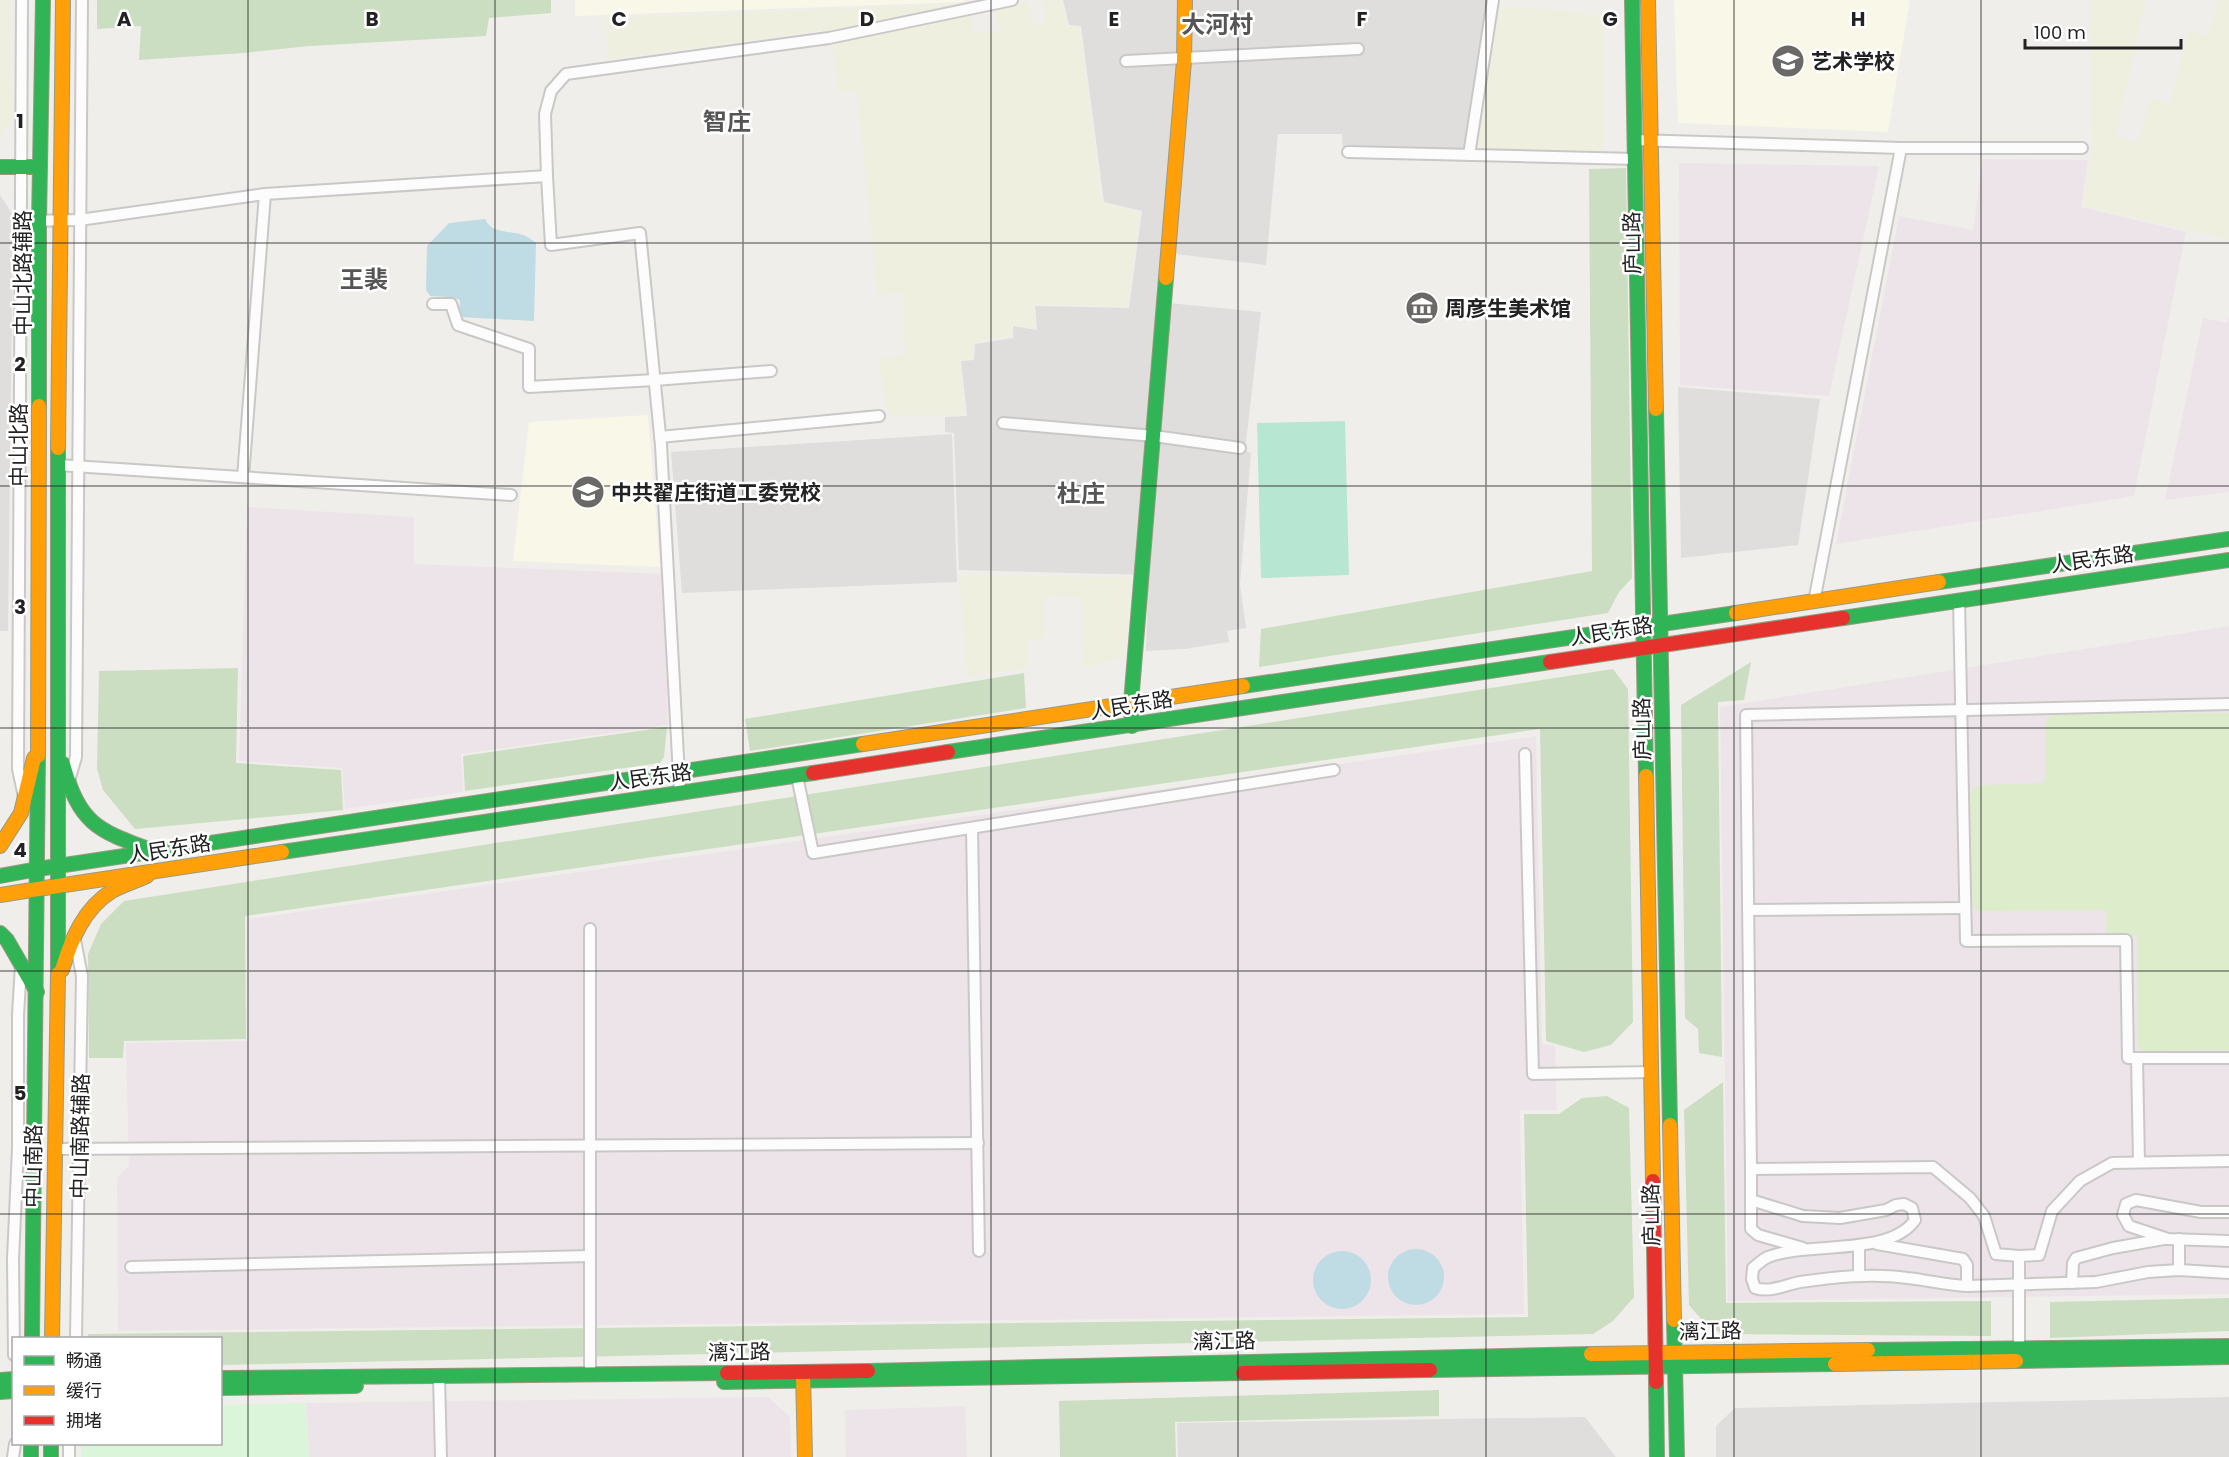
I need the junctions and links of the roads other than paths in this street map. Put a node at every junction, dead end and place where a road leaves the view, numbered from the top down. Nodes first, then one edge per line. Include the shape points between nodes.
1 (22, 0) edge
2 (43, 0) edge
3 (63, 0) edge
4 (82, 0) edge
5 (1012, 0) edge
6 (1185, 0) edge
7 (1492, 0) edge
8 (1632, 0) edge
9 (1648, 0) edge
10 (1358, 50) dead end
11 (1184, 59) junction
12 (1126, 61) dead end
13 (1634, 140) junction
14 (1650, 140) junction
15 (1901, 148) junction
16 (2082, 148) dead end
17 (1348, 152) dead end
18 (1470, 155) junction
19 (1635, 159) junction
20 (0, 167) edge
21 (22, 167) junction
22 (40, 167) junction
23 (547, 176) junction
24 (265, 194) junction
25 (60, 220) junction
26 (79, 220) junction
27 (22, 221) junction
28 (39, 221) junction
29 (433, 304) dead end
30 (771, 371) dead end
31 (655, 380) junction
32 (879, 417) dead end
33 (1003, 423) dead end
34 (1154, 436) junction
35 (660, 437) junction
36 (1239, 448) dead end
37 (58, 465) junction
38 (77, 466) junction
39 (243, 477) junction
40 (511, 495) dead end
41 (2229, 539) edge
42 (2229, 560) edge
43 (1959, 600) junction
44 (1814, 602) junction
45 (1661, 623) junction
46 (1644, 626) junction
47 (1661, 645) junction
48 (1644, 648) junction
49 (1131, 703) junction
50 (2229, 704) edge
51 (1961, 710) junction
52 (1132, 726) junction
53 (38, 735) junction
54 (57, 739) junction
55 (1525, 754) dead end
56 (1334, 770) dead end
57 (679, 771) junction
58 (798, 776) junction
59 (68, 784) junction
60 (680, 794) junction
61 (24, 798) junction
62 (972, 828) junction
63 (0, 846) edge
64 (158, 852) junction
65 (58, 867) junction
66 (38, 870) junction
67 (158, 871) junction
68 (0, 876) edge
69 (59, 886) junction
70 (38, 889) junction
71 (0, 895) edge
72 (1965, 908) junction
73 (1748, 910) junction
74 (590, 929) dead end
75 (0, 933) edge
76 (74, 934) junction
77 (21, 965) junction
78 (37, 992) junction
79 (56, 992) junction
80 (2136, 1058) junction
81 (2229, 1058) edge
82 (1652, 1072) junction
83 (1670, 1072) junction
84 (978, 1143) junction
85 (590, 1147) junction
86 (18, 1148) junction
87 (34, 1149) junction
88 (54, 1149) junction
89 (80, 1149) junction
90 (2229, 1161) edge
91 (2139, 1162) junction
92 (1751, 1169) junction
93 (1751, 1200) junction
94 (2229, 1212) edge
95 (2133, 1228) junction
96 (1904, 1232) junction
97 (2174, 1239) junction
98 (2229, 1241) edge
99 (1778, 1242) junction
100 (1873, 1243) junction
101 (2133, 1244) junction
102 (1859, 1245) junction
103 (1903, 1247) junction
104 (1809, 1250) junction
105 (979, 1251) dead end
106 (1779, 1255) junction
107 (590, 1256) junction
108 (2019, 1256) junction
109 (131, 1268) dead end
110 (2180, 1270) junction
111 (2229, 1273) edge
112 (1859, 1276) junction
113 (2072, 1283) junction
114 (2019, 1285) junction
115 (1966, 1286) junction
116 (14, 1337) edge
117 (32, 1337) edge
118 (52, 1337) edge
119 (76, 1337) edge
120 (2229, 1346) edge
121 (2019, 1355) junction
122 (2229, 1357) edge
123 (1656, 1360) junction
124 (1675, 1360) junction
125 (590, 1374) junction
126 (803, 1377) junction
127 (222, 1378) edge
128 (439, 1380) junction
129 (222, 1388) edge
130 (441, 1457) edge
131 (805, 1457) edge
132 (1657, 1457) edge
133 (1677, 1457) edge

1 - 21 street, 中山北路辅路
2 - 22 main road, 中山北路
3 - 25 main road, 中山北路
4 - 26 street
5 - 23 street via 829,38 566,74 551,91 545,114
6 - 11 main road
7 - 18 street
8 - 13 main road, 庐山路
9 - 14 main road, 庐山路
10 - 11 street
11 - 12 street
11 - 34 main road
13 - 14 street
13 - 19 main road, 庐山路
14 - 15 street
14 - 45 main road, 庐山路
15 - 16 street
15 - 44 street
17 - 18 street
18 - 19 street
19 - 46 main road, 庐山路
20 - 21 main road
21 - 22 main road
21 - 27 street, 中山北路辅路
22 - 28 main road, 中山北路
23 - 24 street
23 - 31 street via 551,244 640,233
24 - 26 street
24 - 39 street
25 - 26 street
25 - 28 street
25 - 37 main road, 中山北路
26 - 38 street
27 - 28 street
27 - 61 street, 中山北路辅路 via 18,769
28 - 53 main road, 中山北路
29 - 31 street via 451,304 458,325 529,349 529,387
30 - 31 street
31 - 35 street
32 - 35 street
33 - 34 street
34 - 36 street
34 - 49 main road
35 - 57 street
37 - 38 street
37 - 54 main road, 中山北路
38 - 39 street
38 - 59 street via 76,757
39 - 40 street
41 - 44 main road, 人民东路
42 - 43 main road, 人民东路
43 - 47 main road, 人民东路
43 - 51 street
44 - 45 main road, 人民东路
45 - 46 main road, 人民东路
45 - 47 main road, 庐山路
46 - 48 main road, 庐山路
46 - 49 main road, 人民东路
47 - 48 main road, 人民东路
47 - 83 main road, 庐山路
48 - 52 main road, 人民东路
48 - 82 main road, 庐山路
49 - 52 main road
49 - 57 main road, 人民东路
50 - 51 street
51 - 72 street
51 - 73 street via 1746,715
52 - 58 main road, 人民东路
53 - 61 main road
53 - 66 main road, 中山北路
54 - 59 main road
54 - 65 main road, 中山北路
55 - 82 street via 1533,1074
56 - 62 street
57 - 60 street
57 - 64 main road, 人民东路
58 - 60 main road, 人民东路
58 - 62 street via 813,853
59 - 64 main road via 88,817 107,834
60 - 67 main road, 人民东路
61 - 63 main road via 21,813
62 - 84 street
64 - 65 main road, 人民东路
65 - 66 main road, 人民东路
65 - 69 main road, 中山北路
66 - 68 main road, 人民东路
66 - 70 main road, 中山北路
67 - 69 main road, 人民东路
67 - 76 main road via 109,892 90,910
69 - 70 main road, 人民东路
69 - 79 main road, 中山南路
70 - 71 main road, 人民东路
70 - 78 main road, 中山南路
72 - 73 street
72 - 80 street via 1966,941 2126,940 2128,1058
73 - 92 street
74 - 85 street
75 - 77 main road
76 - 79 main road
76 - 89 street, 中山南路辅路 via 82,976
77 - 78 main road
77 - 86 street
78 - 87 main road, 中山南路
79 - 88 main road, 中山南路
80 - 81 street
80 - 91 street
82 - 83 main road
82 - 123 main road, 庐山路
83 - 124 main road, 庐山路
84 - 85 street
84 - 105 street
85 - 89 street
85 - 107 street
86 - 87 street
86 - 116 street
87 - 88 main road
87 - 117 main road, 中山南路
88 - 89 street
88 - 118 main road, 中山南路
89 - 119 street, 中山南路辅路
90 - 91 street
91 - 108 street via 2112,1163 2080,1181 2052,1211 2039,1255
92 - 93 street
92 - 108 street via 1933,1167 1970,1198 1984,1216 1996,1254
93 - 96 street via 1803,1216 1840,1218 1904,1204 1912,1208 1915,1220
93 - 99 street via 1751,1229
94 - 95 street via 2202,1212 2136,1200 2126,1204 2123,1215
95 - 97 street
95 - 101 street
96 - 100 street
96 - 103 street
97 - 98 street
97 - 101 street
97 - 110 street
99 - 104 street
99 - 106 street
100 - 102 street
100 - 103 street
101 - 113 street via 2076,1258
102 - 104 street
102 - 112 street
103 - 115 street via 1964,1260
104 - 106 street
106 - 112 street via 1768,1257 1753,1268 1755,1288 1763,1291
107 - 109 street
107 - 125 street
108 - 114 street
110 - 111 street
110 - 113 street
112 - 115 street
113 - 114 street
114 - 115 street
114 - 121 street
120 - 121 main road, 漓江路
121 - 122 main road, 漓江路
121 - 124 main road, 漓江路
123 - 124 main road, 漓江路
123 - 126 main road, 漓江路
123 - 132 main road, 庐山路
124 - 133 main road, 庐山路
125 - 126 main road, 漓江路
125 - 128 main road, 漓江路
126 - 128 main road, 漓江路
126 - 131 main road
127 - 128 main road, 漓江路
128 - 129 main road, 漓江路
128 - 130 street

